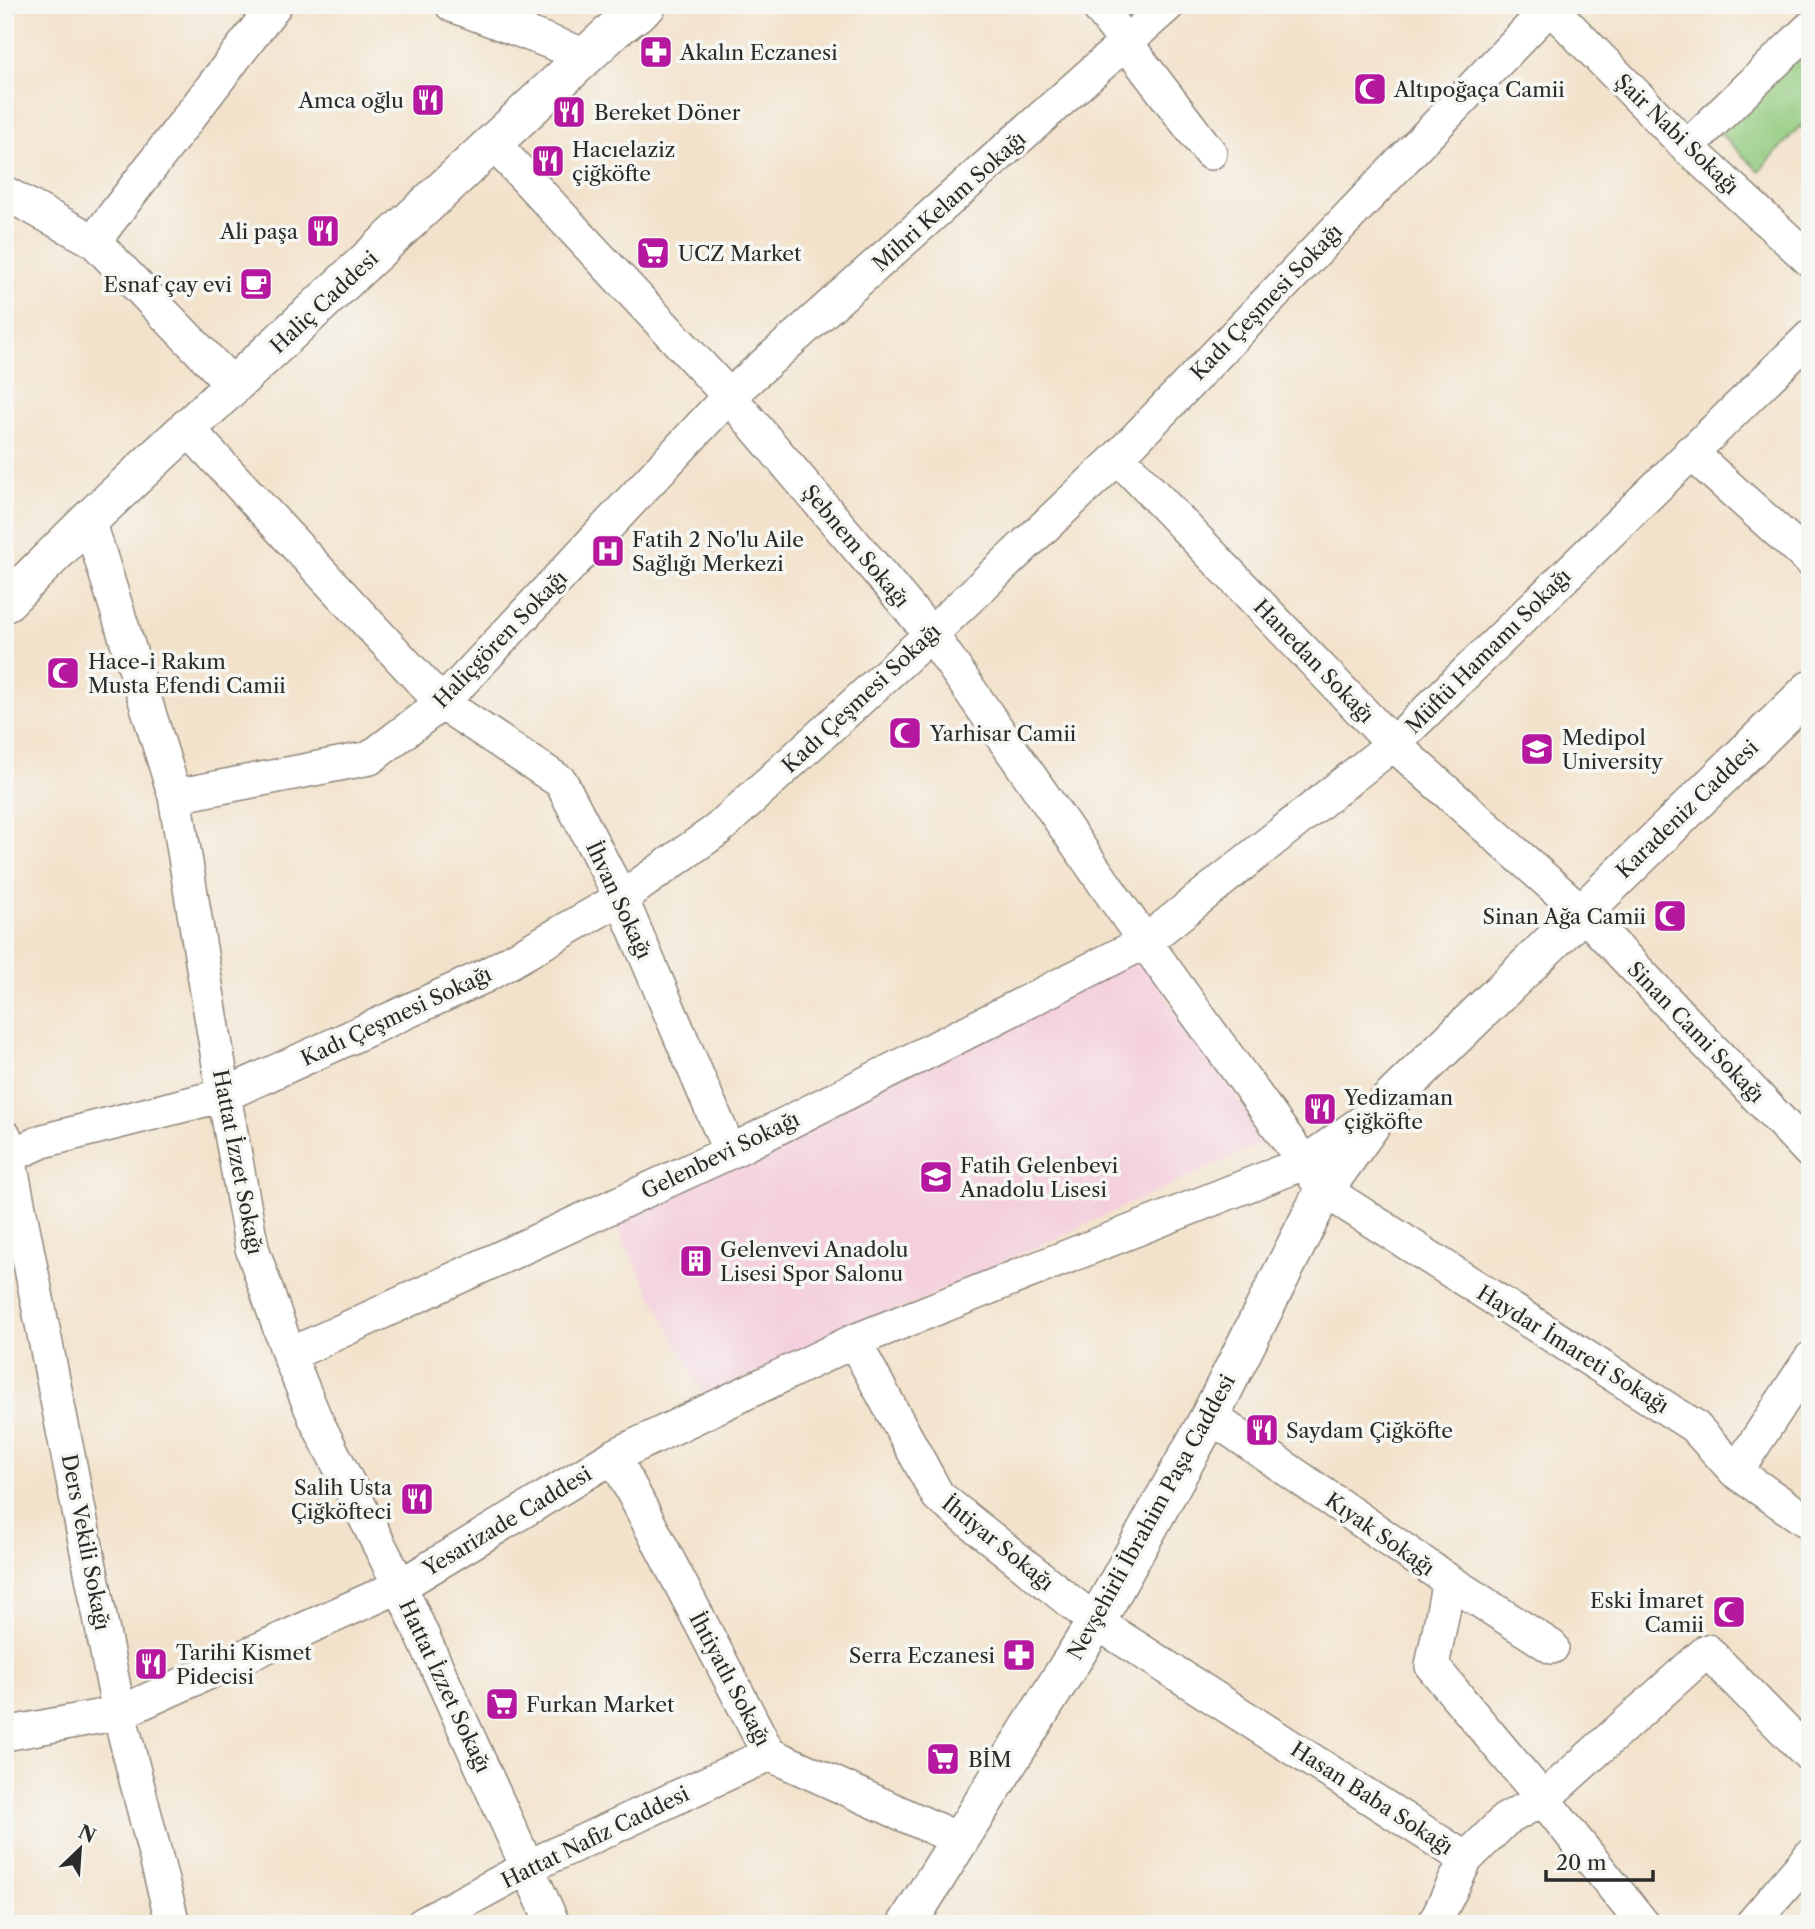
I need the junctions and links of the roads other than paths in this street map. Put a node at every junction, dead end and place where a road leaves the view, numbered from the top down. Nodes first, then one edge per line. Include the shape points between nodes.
1 (275, 5) edge
2 (452, 5) edge
3 (647, 5) edge
4 (1097, 5) edge
5 (1168, 5) edge
6 (1549, 6) edge
7 (620, 17) edge
8 (1810, 28) edge
9 (1127, 43) junction
10 (587, 55) junction
11 (493, 144) junction
12 (1687, 146) junction
13 (1210, 153) dead end
14 (5, 194) edge
15 (94, 241) junction
16 (1810, 260) edge
17 (1810, 337) edge
18 (234, 386) junction
19 (729, 396) junction
20 (188, 429) junction
21 (1690, 452) junction
22 (1118, 457) junction
23 (89, 520) junction
24 (1810, 560) edge
25 (5, 603) edge
26 (930, 634) junction
27 (1810, 690) edge
28 (442, 703) junction
29 (1393, 744) junction
30 (175, 796) junction
31 (621, 898) junction
32 (1582, 912) junction
33 (1145, 942) junction
34 (224, 1095) junction
35 (1385, 1105) joint
36 (7, 1151) edge
37 (730, 1152) junction
38 (1810, 1152) edge
39 (1314, 1177) junction
40 (854, 1341) junction
41 (289, 1355) junction
42 (1810, 1359) edge
43 (1210, 1416) junction
44 (614, 1456) junction
45 (1736, 1472) junction
46 (1810, 1523) edge
47 (1449, 1581) junction
48 (400, 1586) junction
49 (1096, 1622) junction
50 (1552, 1647) dead end
51 (119, 1713) junction
52 (5, 1734) edge
53 (769, 1754) junction
54 (1810, 1756) edge
55 (1543, 1799) junction
56 (960, 1840) junction
57 (1810, 1856) edge
58 (1466, 1858) junction
59 (528, 1867) junction
60 (173, 1924) edge
61 (423, 1924) edge
62 (553, 1924) edge
63 (907, 1924) edge
64 (1434, 1924) edge
65 (1643, 1924) edge
66 (1752, 1924) edge

1 - 15 street
2 - 10 street
3 - 7 street, Haliç Caddesi
4 - 9 street
5 - 9 street, Mihri Kelam Sokağı
6 - 12 street, Şair Nabi Sokağı
6 - 22 street, Kadı Çeşmesi Sokağı
7 - 10 street, Haliç Caddesi
8 - 12 street
9 - 13 street
9 - 19 street, Mihri Kelam Sokağı
10 - 11 street, Haliç Caddesi
11 - 18 street, Haliç Caddesi
11 - 19 street, Şebnem Sokağı
12 - 16 street, Şair Nabi Sokağı
14 - 15 street
15 - 18 street
17 - 21 street, Müftü Hamamı Sokağı
18 - 20 street, Haliç Caddesi
19 - 26 street, Şebnem Sokağı
19 - 28 street, Haliçgören Sokağı
20 - 23 street, Haliç Caddesi
20 - 28 street, İhvan Sokağı
21 - 24 street
21 - 29 street, Müftü Hamamı Sokağı
22 - 26 street, Kadı Çeşmesi Sokağı
22 - 29 street, Hanedan Sokağı
23 - 25 street, Haliç Caddesi
23 - 30 street, Hattat İzzet Sokağı
26 - 31 street, Kadı Çeşmesi Sokağı via 717,830
26 - 33 street, Şebnem Sokağı
27 - 32 street, Karadeniz Caddesi
28 - 30 street, Haliçgören Sokağı via 370,758
28 - 31 street, İhvan Sokağı via 561,782
29 - 32 street, Hanedan Sokağı
29 - 33 street, Müftü Hamamı Sokağı
30 - 34 street, Hattat İzzet Sokağı
31 - 34 street, Kadı Çeşmesi Sokağı via 485,976
31 - 37 street, İhvan Sokağı
32 - 35 street, Karadeniz Caddesi
32 - 38 street, Sinan Cami Sokağı
33 - 37 street, Gelenbevi Sokağı
33 - 39 street, Şebnem Sokağı
34 - 36 street, Kadı Çeşmesi Sokağı
34 - 41 street, Hattat İzzet Sokağı via 252,1248
35 - 39 street, Nevşehirli İbrahim Paşa Caddesi
36 - 51 street, Ders Vekili Sokağı
37 - 41 street, Gelenbevi Sokağı
39 - 40 street, Yesarizade Caddesi
39 - 43 street, Nevşehirli İbrahim Paşa Caddesi
39 - 45 street, Haydar İmareti Sokağı via 1695,1426
40 - 44 street, Yesarizade Caddesi
40 - 49 street, İhtiyar Sokağı via 938,1496
41 - 48 street, Hattat İzzet Sokağı via 315,1418
42 - 45 street
43 - 47 street, Kıyak Sokağı
43 - 49 street, Nevşehirli İbrahim Paşa Caddesi
44 - 48 street, Yesarizade Caddesi
44 - 53 street, İhtiyatlı Sokağı
45 - 46 street, Haydar İmareti Sokağı
47 - 50 street, Kıyak Sokağı
47 - 55 street via 1432,1666
48 - 51 street, Yesarizade Caddesi
48 - 59 street, Hattat İzzet Sokağı
49 - 56 street, Nevşehirli İbrahim Paşa Caddesi
49 - 58 street, Hasan Baba Sokağı
51 - 52 street, Yesarizade Caddesi
51 - 60 street, Ders Vekili Sokağı
53 - 56 street, İhtiyatlı Sokağı
53 - 59 street, Hattat Nafiz Caddesi
54 - 55 street, Hasan Baba Sokağı via 1707,1651
55 - 58 street, Hasan Baba Sokağı via 1505,1820
55 - 65 street
56 - 63 street, Nevşehirli İbrahim Paşa Caddesi
57 - 66 street
58 - 64 street
59 - 61 street, Hattat Nafiz Caddesi
59 - 62 street, Hattat İzzet Sokağı

